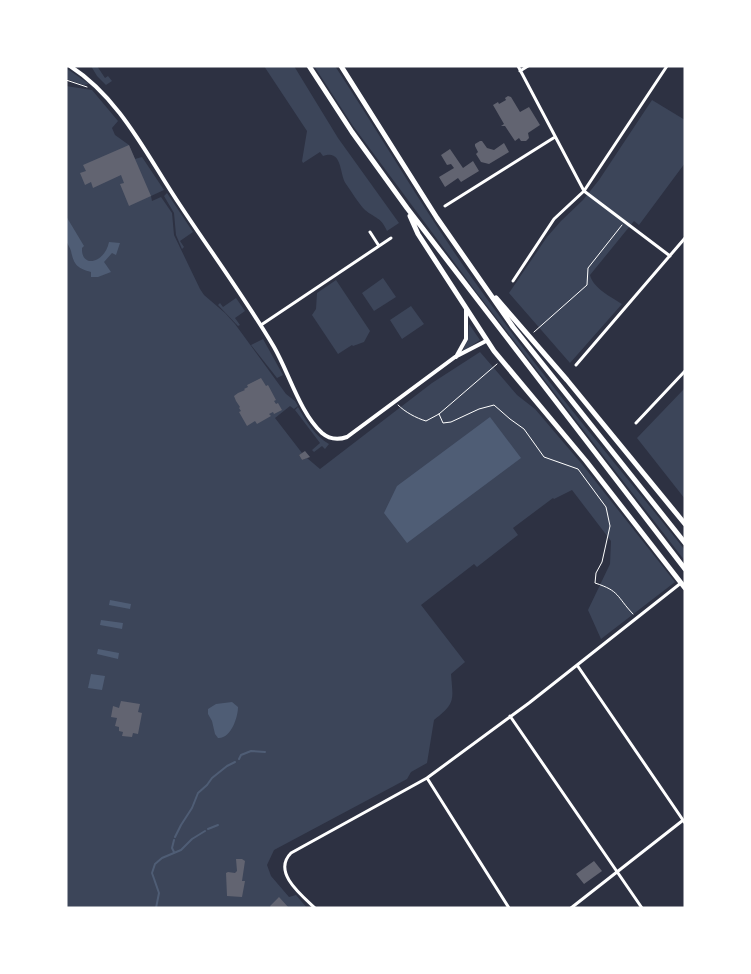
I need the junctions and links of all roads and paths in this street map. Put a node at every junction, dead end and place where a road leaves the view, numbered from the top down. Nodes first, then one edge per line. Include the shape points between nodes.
1 (70, 66) edge
2 (309, 66) edge
3 (341, 66) edge
4 (518, 66) edge
5 (528, 66) edge
6 (667, 66) edge
7 (520, 71) junction
8 (66, 80) edge
9 (90, 86) dead end
10 (554, 137) junction
11 (584, 191) junction
12 (445, 206) dead end
13 (407, 208) junction
14 (624, 222) junction
15 (370, 232) dead end
16 (391, 238) dead end
17 (685, 238) edge
18 (379, 246) junction
19 (670, 256) junction
20 (477, 276) junction
21 (513, 281) dead end
22 (574, 297) dead end
23 (466, 309) junction
24 (260, 325) junction
25 (486, 341) junction
26 (455, 358) junction
27 (576, 365) dead end
28 (685, 371) edge
29 (465, 391) dead end
30 (395, 401) junction
31 (439, 414) junction
32 (636, 423) dead end
33 (685, 524) edge
34 (685, 543) edge
35 (685, 569) edge
36 (681, 583) junction
37 (685, 588) edge
38 (636, 618) junction
39 (577, 665) junction
40 (510, 716) junction
41 (427, 778) junction
42 (684, 822) edge
43 (618, 871) junction
44 (315, 908) edge
45 (509, 908) edge
46 (572, 908) edge
47 (642, 908) edge

1 - 24 street via 102,92 126,122
2 - 13 main road
3 - 20 main road
4 - 7 street
5 - 7 street
6 - 11 street
7 - 10 street
8 - 9 path
10 - 11 street
10 - 12 street
11 - 14 street
11 - 21 street via 554,220
13 - 23 main road via 418,234
13 - 35 main road
14 - 19 street
14 - 22 path via 591,263 586,274 587,285
15 - 18 street
16 - 18 street
17 - 19 street
18 - 24 street
19 - 27 street
20 - 33 main road
20 - 34 main road via 518,334
23 - 25 main road
23 - 26 street via 466,339
24 - 30 street via 298,398 323,434 330,438 341,439 350,435
25 - 26 street
25 - 36 main road via 586,461
26 - 30 street
28 - 32 street
29 - 31 path
30 - 31 path via 419,419 426,421
31 - 38 path via 443,424 494,405 524,429 544,457 578,468 606,507 610,526 595,583 616,592
36 - 37 main road
36 - 38 street
38 - 39 street
39 - 40 street
39 - 42 street
40 - 41 street
40 - 43 street
41 - 44 street via 291,853 285,862 285,873
41 - 45 street
42 - 43 street
43 - 46 street
43 - 47 street

